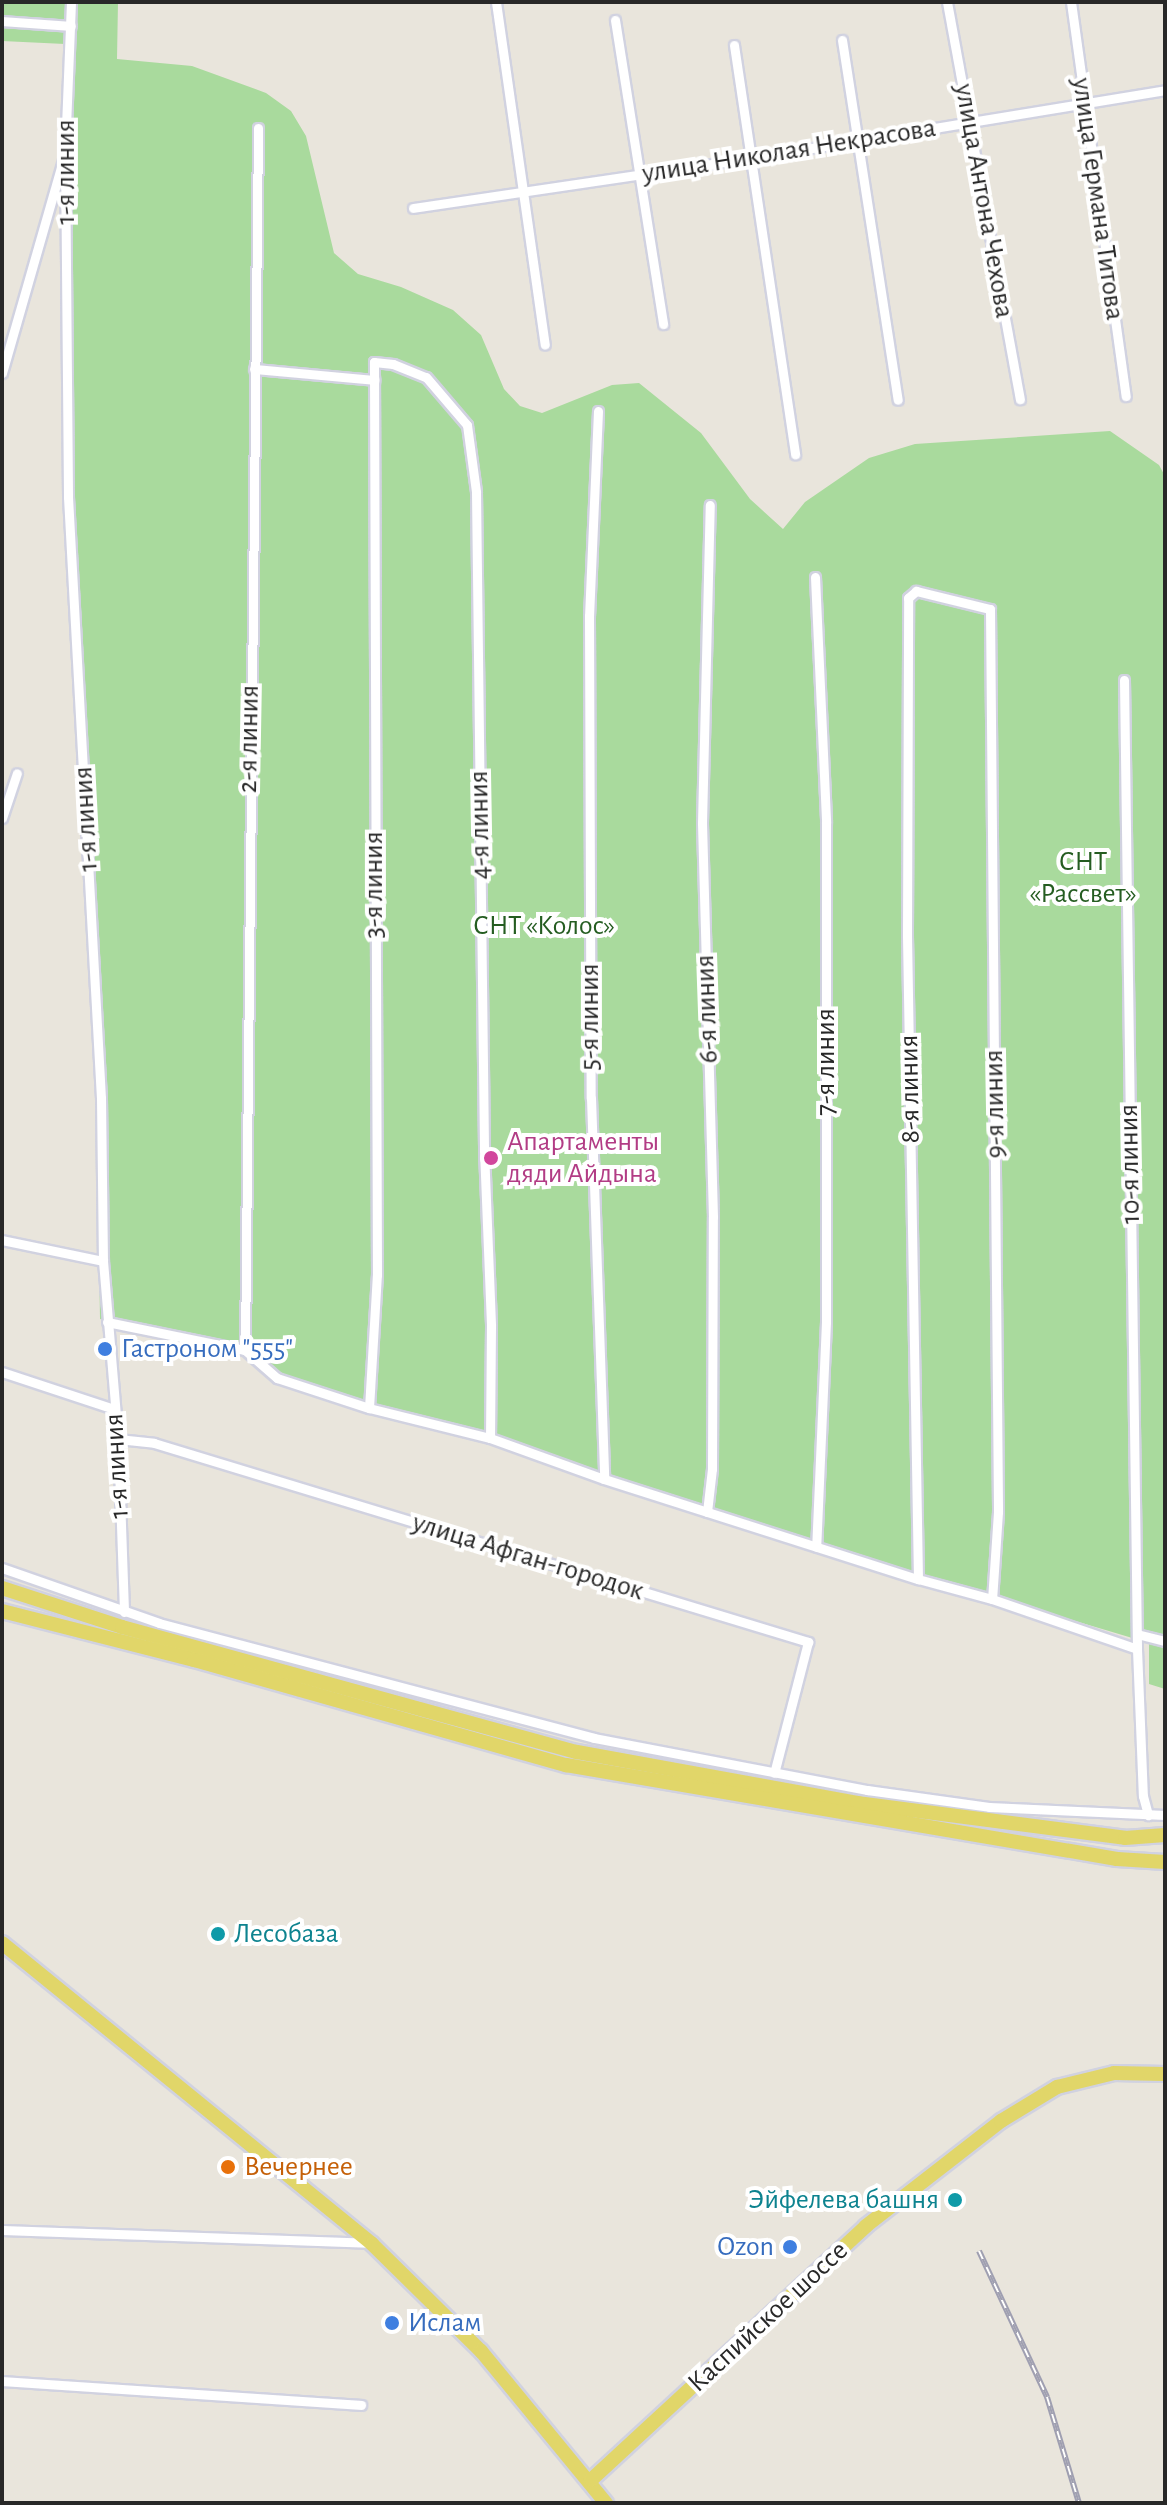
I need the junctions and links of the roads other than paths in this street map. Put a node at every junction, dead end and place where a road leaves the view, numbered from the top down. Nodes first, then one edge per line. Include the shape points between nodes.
1 (71, 2) edge
2 (496, 2) edge
3 (947, 2) edge
4 (1071, 2) edge
5 (615, 20) dead end
6 (2, 21) edge
7 (71, 26) junction
8 (842, 40) dead end
9 (734, 45) dead end
10 (1165, 90) edge
11 (1085, 103) junction
12 (969, 122) junction
13 (258, 128) dead end
14 (857, 140) junction
15 (65, 151) junction
16 (751, 158) junction
17 (639, 174) junction
18 (523, 192) junction
19 (413, 208) dead end
20 (663, 324) dead end
21 (545, 345) dead end
22 (374, 362) joint
23 (254, 369) junction
24 (2, 373) edge
25 (374, 380) junction
26 (1126, 396) dead end
27 (1020, 399) dead end
28 (898, 400) dead end
29 (598, 411) dead end
30 (795, 454) dead end
31 (710, 505) dead end
32 (815, 577) dead end
33 (908, 598) joint
34 (1124, 680) dead end
35 (17, 773) dead end
36 (2, 818) edge
37 (2, 1240) edge
38 (103, 1261) junction
39 (107, 1322) junction
40 (245, 1350) junction
41 (2, 1372) edge
42 (369, 1408) junction
43 (114, 1409) junction
44 (490, 1438) junction
45 (118, 1439) junction
46 (604, 1479) junction
47 (707, 1512) junction
48 (816, 1547) junction
49 (2, 1568) edge
50 (918, 1579) junction
51 (2, 1588) edge
52 (992, 1599) junction
53 (2, 1611) edge
54 (124, 1612) junction
55 (1137, 1634) junction
56 (1165, 1641) edge
57 (1137, 1649) junction
58 (774, 1773) junction
59 (1148, 1815) junction
60 (1165, 1815) edge
61 (1165, 1835) edge
62 (1165, 1862) edge
63 (5, 1948) edge
64 (1165, 2074) edge
65 (2, 2230) edge
66 (372, 2244) junction
67 (2, 2381) edge
68 (361, 2405) dead end
69 (591, 2480) junction
70 (606, 2503) edge

1 - 7 street, 1-я линия
2 - 18 street
3 - 12 street, улица Антона Чехова
4 - 11 street, улица Германа Титова
5 - 17 street
6 - 7 street
7 - 15 street, 1-я линия
8 - 14 street
9 - 16 street
10 - 11 street, улица Николая Некрасова
11 - 12 street, улица Николая Некрасова
11 - 26 street, улица Германа Титова
12 - 14 street, улица Николая Некрасова
12 - 27 street, улица Антона Чехова
13 - 23 street, 2-я линия
14 - 16 street, улица Николая Некрасова
14 - 28 street
15 - 24 street
15 - 38 street, 1-я линия via 68,497 101,1098
16 - 17 street, улица Николая Некрасова
16 - 30 street
17 - 18 street, улица Николая Некрасова
17 - 20 street
18 - 19 street, улица Николая Некрасова
18 - 21 street
22 - 25 street, 3-я линия
22 - 44 street, 4-я линия via 426,377 467,425 476,492
23 - 25 street
23 - 40 street, 2-я линия
25 - 42 street, 3-я линия via 377,1275
29 - 46 street, 5-я линия via 589,616 591,1067
31 - 47 street, 6-я линия via 702,823 713,1217 712,1469
32 - 48 street, 7-я линия via 826,823 826,1322
33 - 50 street, 8-я линия via 907,934
33 - 52 street, 9-я линия via 919,591 990,609 998,1512
34 - 55 street, 10-я линия
35 - 36 street
37 - 38 street
38 - 39 street, 1-я линия
39 - 40 street
39 - 43 street, 1-я линия
40 - 42 street via 277,1378
41 - 43 street
42 - 44 street
43 - 45 street, 1-я линия
44 - 46 street
45 - 54 street, 1-я линия
45 - 58 street, улица Афган-городок via 154,1443 808,1642
46 - 47 street
47 - 48 street
48 - 50 street
49 - 54 street
50 - 52 street
51 - 61 main road via 122,1627 577,1752 857,1803 1125,1838
52 - 57 street
53 - 62 main road via 566,1765 1117,1859
54 - 58 street via 594,1738
55 - 56 street
55 - 57 street, 10-я линия
57 - 59 street, 10-я линия
58 - 59 street via 989,1807
59 - 60 street
63 - 66 main road
64 - 69 main road, Каспийское шоссе via 1114,2073 1057,2087 1001,2121 866,2226
65 - 66 street
66 - 69 main road via 481,2351
67 - 68 street
69 - 70 main road

